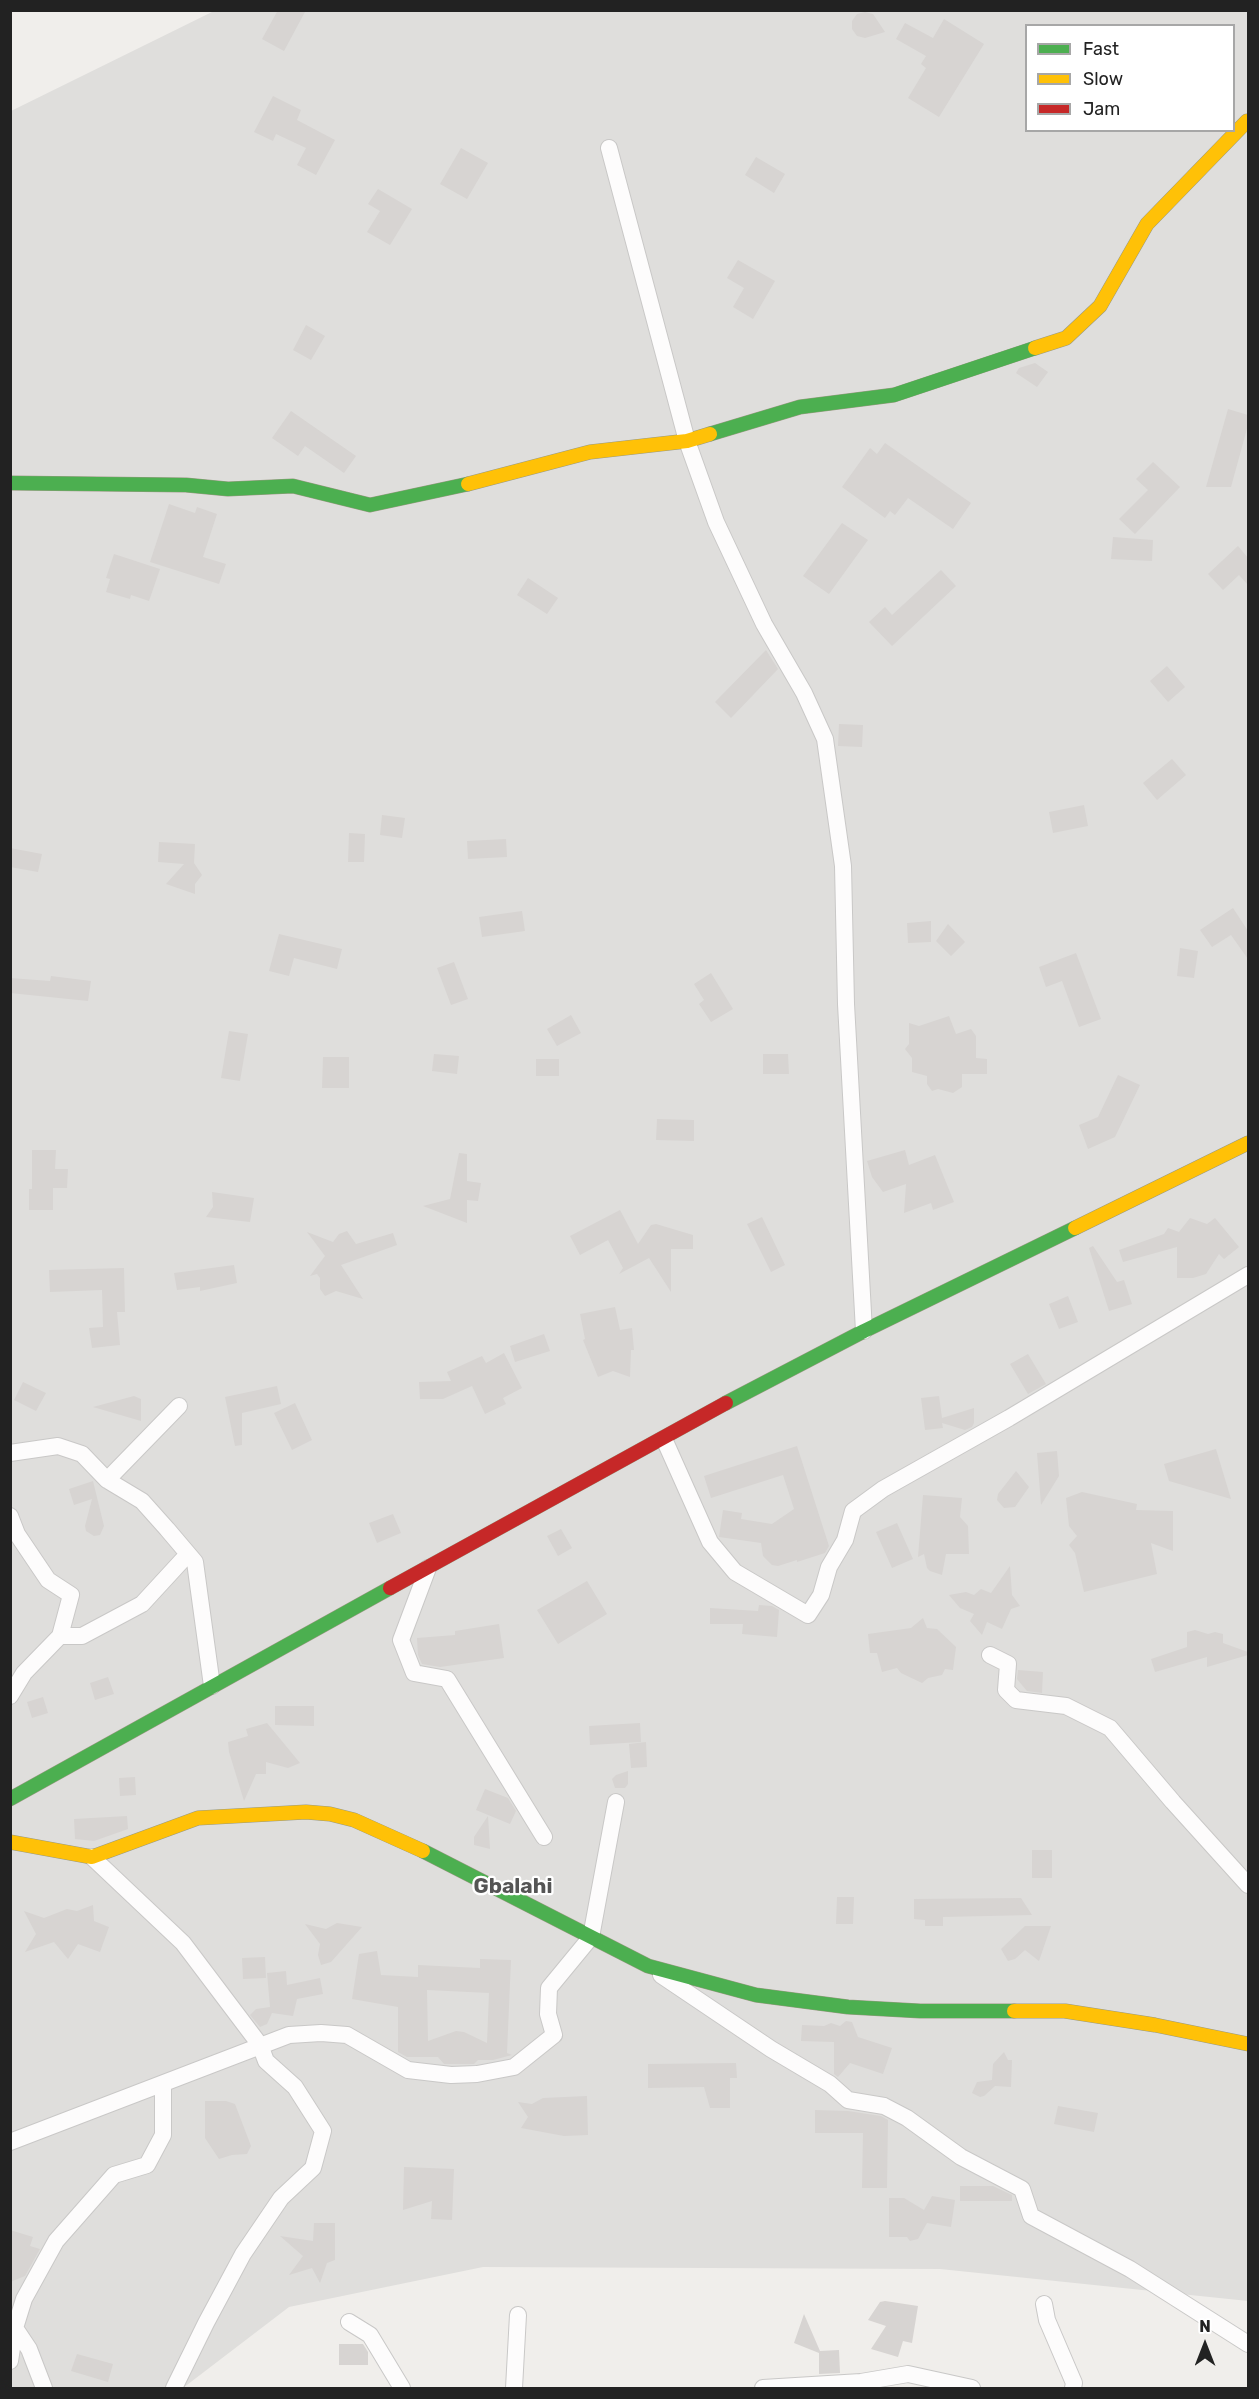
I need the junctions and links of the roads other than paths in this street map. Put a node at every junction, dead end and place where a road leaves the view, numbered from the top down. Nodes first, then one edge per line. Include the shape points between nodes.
1 (1247, 121) edge
2 (609, 148) dead end
3 (687, 441) junction
4 (10, 483) edge
5 (1248, 1143) edge
6 (1248, 1275) edge
7 (864, 1331) junction
8 (179, 1406) dead end
9 (664, 1439) junction
10 (10, 1453) edge
11 (107, 1480) junction
12 (10, 1516) edge
13 (188, 1554) junction
14 (428, 1568) junction
15 (60, 1636) junction
16 (990, 1655) dead end
17 (212, 1686) junction
18 (10, 1696) edge
19 (10, 1799) edge
20 (616, 1802) dead end
21 (544, 1837) dead end
22 (10, 1842) edge
23 (92, 1857) junction
24 (1248, 1885) edge
25 (591, 1937) junction
26 (648, 1966) junction
27 (260, 2044) junction
28 (1248, 2044) edge
29 (164, 2084) junction
30 (10, 2142) edge
31 (1044, 2304) dead end
32 (518, 2315) dead end
33 (349, 2322) dead end
34 (15, 2328) junction
35 (1248, 2344) edge
36 (10, 2361) edge
37 (912, 2381) edge
38 (841, 2386) edge
39 (44, 2388) edge
40 (174, 2388) edge
41 (402, 2388) edge
42 (514, 2388) edge
43 (763, 2388) edge
44 (972, 2388) edge
45 (1073, 2388) edge

1 - 3 street via 1147,224 1100,306 1066,338 894,395 800,407
2 - 3 street
3 - 4 street via 590,452 370,506 293,486 228,489
3 - 7 street via 716,522 825,739 843,866 846,1004
5 - 7 street
6 - 9 street via 1009,1419 883,1489 853,1511 846,1540 808,1615 735,1572 711,1542
7 - 9 street
8 - 11 street
9 - 14 street
10 - 11 street via 58,1446 82,1454
11 - 13 street via 142,1501
12 - 15 street via 17,1534 48,1580 71,1594
13 - 15 street via 142,1604 82,1636
13 - 17 street via 195,1562
14 - 17 street
14 - 21 street via 401,1640 414,1673 447,1679
15 - 18 street via 24,1673
16 - 24 street via 1008,1664 1006,1690 1016,1700 1066,1706 1110,1728
17 - 19 street
20 - 25 street
22 - 23 street
23 - 25 street via 198,1818 330,1814 354,1820 441,1859
23 - 27 street via 183,1943
25 - 26 street
25 - 27 street via 549,1988 548,2014 554,2035 514,2067 451,2075 408,2070 347,2035 321,2032 289,2035
26 - 28 street via 756,1995 920,2012 1065,2011
26 - 35 street via 830,2084 848,2100 884,2106 961,2157 1022,2189 1031,2216 1130,2269
27 - 29 street
27 - 40 street via 266,2061 295,2087 323,2131 313,2168 281,2198 243,2254
29 - 30 street
29 - 34 street via 163,2135 147,2165 114,2175 56,2241 24,2300
31 - 45 street
32 - 42 street
33 - 41 street via 370,2335
34 - 36 street
34 - 39 street via 29,2349
37 - 38 street
37 - 44 street
38 - 43 street

